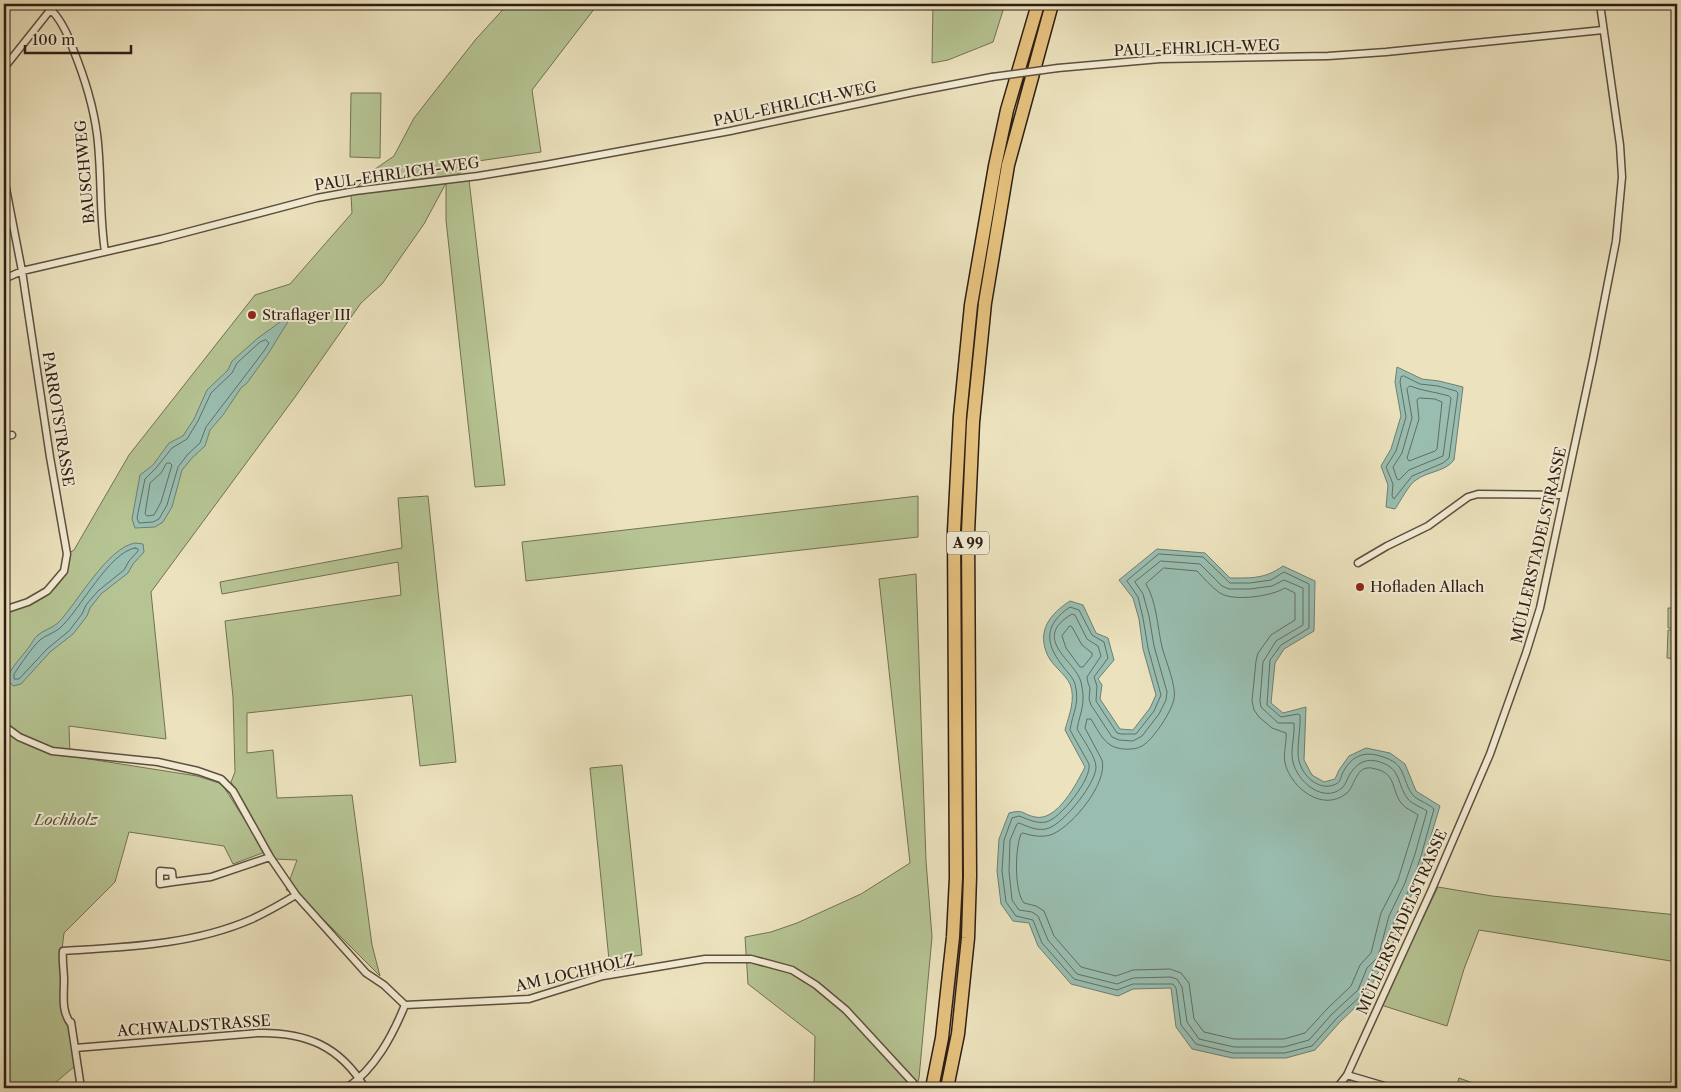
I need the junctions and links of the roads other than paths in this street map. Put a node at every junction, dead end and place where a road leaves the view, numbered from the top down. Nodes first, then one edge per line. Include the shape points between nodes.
1 (1038, 4) edge
2 (1052, 4) edge
3 (1600, 4) edge
4 (52, 7) edge
5 (1603, 30) junction
6 (4, 68) edge
7 (4, 178) edge
8 (105, 252) junction
9 (22, 271) junction
10 (4, 279) edge
11 (12, 435) dead end
12 (4, 437) edge
13 (1564, 495) junction
14 (1358, 562) dead end
15 (4, 610) edge
16 (4, 726) edge
17 (270, 857) junction
18 (173, 882) dead end
19 (296, 895) junction
20 (405, 1005) junction
21 (75, 1048) junction
22 (1346, 1075) junction
23 (360, 1079) junction
24 (81, 1088) edge
25 (347, 1088) edge
26 (365, 1088) edge
27 (918, 1088) edge
28 (932, 1088) edge
29 (947, 1088) edge
30 (1338, 1088) edge
31 (1391, 1088) edge

1 - 28 highway, A 99 via 1007,110 995,166 971,305 960,416 954,531 954,937 942,1038
2 - 29 highway, A 99 via 1008,165 985,302 973,422 968,534 968,938 958,1034
3 - 5 street, MÜLLERSTADELSTRASSE
4 - 6 street
4 - 8 street, BAUSCHWEG via 84,77 92,108 97,133
5 - 8 street, PAUL-EHRLICH-WEG, bridge via 1386,52 1160,59 992,77 594,156 317,198
5 - 13 street, MÜLLERSTADELSTRASSE via 1622,177 1616,241
7 - 9 street, PARROTSTRASSE
8 - 9 street, PAUL-EHRLICH-WEG
9 - 10 street, PAUL-EHRLICH-WEG
9 - 15 street, PARROTSTRASSE via 68,554 64,570 54,585 42,595
11 - 12 street
13 - 14 street via 1478,494 1468,497 1428,526
13 - 22 street, MÜLLERSTADELSTRASSE via 1540,608 1490,754
16 - 17 street via 19,737 52,751 158,762 221,779 233,791
17 - 18 street via 211,878
17 - 19 street
19 - 20 street via 366,973
19 - 21 street via 251,919 200,936 154,944 63,952 62,992
20 - 23 street via 380,1054
20 - 27 street, AM LOCHHOLZ via 529,999 603,976 705,959 751,959 792,970 816,985 846,1010
21 - 23 street, ACHWALDSTRASSE via 280,1032 320,1044 345,1062
21 - 24 street
22 - 30 street, MÜLLERSTADELSTRASSE
22 - 31 street
23 - 25 street
23 - 26 street, ACHWALDSTRASSE

